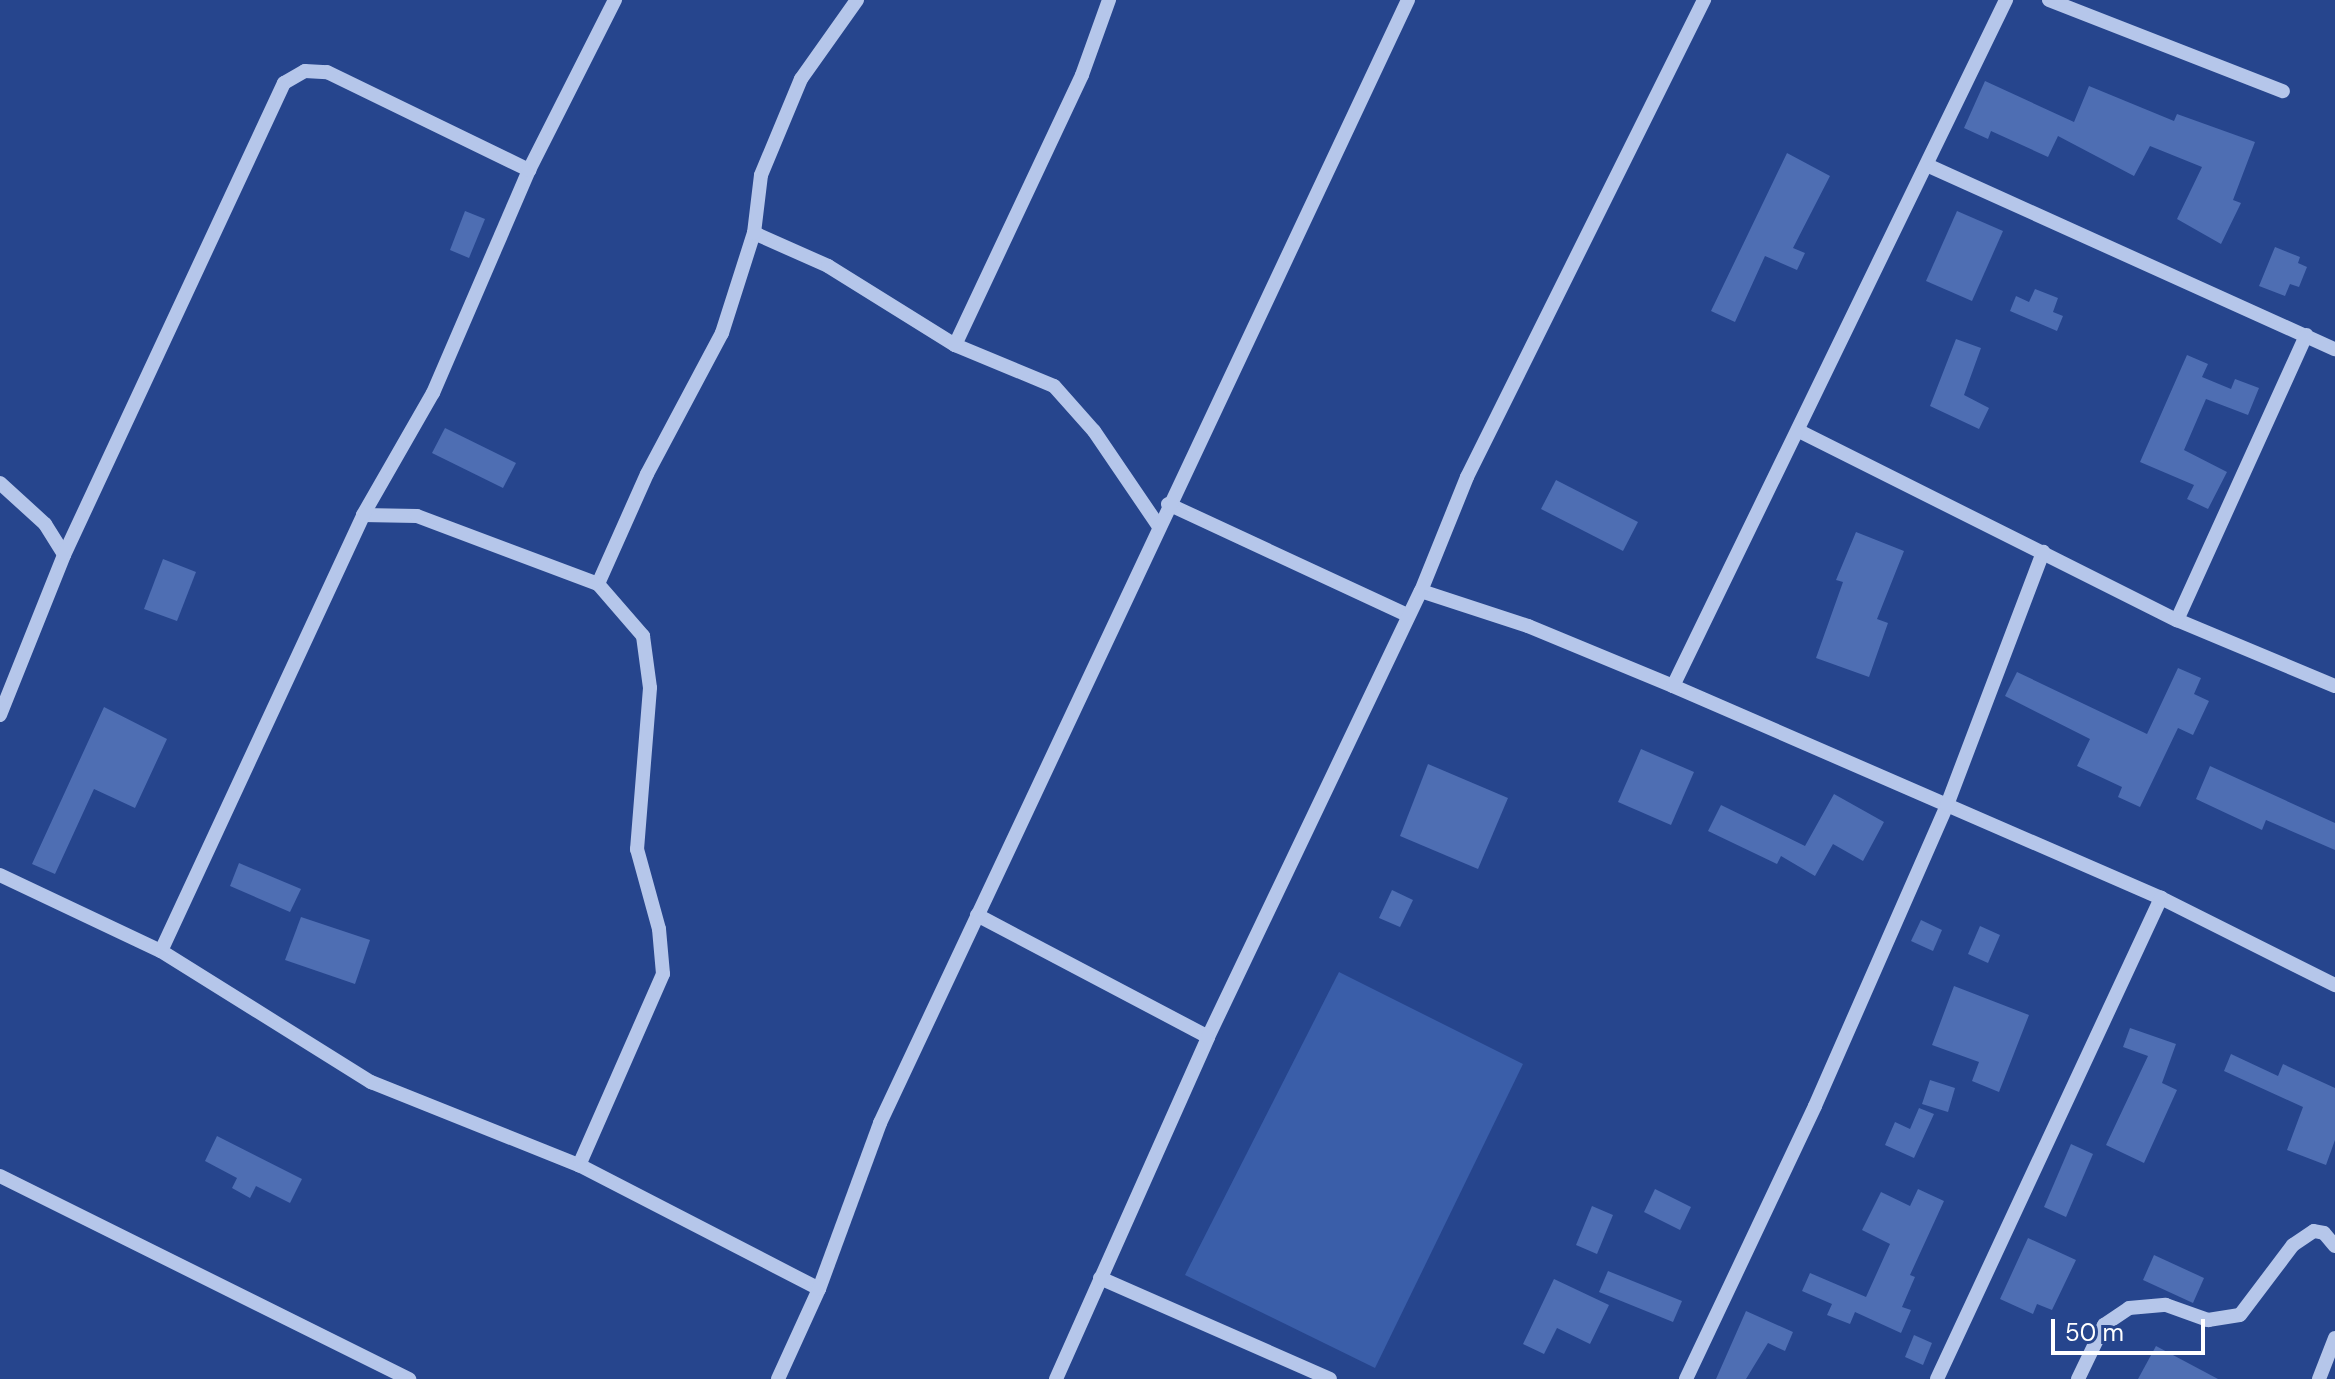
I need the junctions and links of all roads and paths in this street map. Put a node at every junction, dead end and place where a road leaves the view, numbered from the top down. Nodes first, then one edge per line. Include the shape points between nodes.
1 (615, 0) edge
2 (857, 0) edge
3 (1109, 0) edge
4 (1408, 0) edge
5 (1704, 0) edge
6 (2006, 0) edge
7 (2049, 0) edge
8 (2283, 91) dead end
9 (1929, 166) junction
10 (529, 170) junction
11 (754, 233) junction
12 (2306, 335) junction
13 (955, 345) junction
14 (2335, 349) edge
15 (1799, 431) junction
16 (0, 483) edge
17 (1168, 504) junction
18 (363, 515) junction
19 (1158, 525) junction
20 (2043, 552) junction
21 (64, 555) junction
22 (598, 584) junction
23 (1421, 591) junction
24 (1407, 615) junction
25 (2177, 620) junction
26 (1673, 686) junction
27 (2335, 686) edge
28 (0, 715) edge
29 (1947, 805) junction
30 (0, 875) edge
31 (2161, 898) junction
32 (977, 915) junction
33 (161, 951) junction
34 (2335, 985) edge
35 (1208, 1037) junction
36 (579, 1165) junction
37 (0, 1176) edge
38 (2335, 1246) edge
39 (1100, 1278) junction
40 (819, 1289) junction
41 (2335, 1338) edge
42 (409, 1379) edge
43 (778, 1379) edge
44 (1056, 1379) edge
45 (1330, 1379) edge
46 (1686, 1379) edge
47 (1937, 1379) edge
48 (2078, 1379) edge
49 (2319, 1379) edge

1 - 10 street
2 - 11 street via 801,79 761,175
3 - 13 street via 1082,75
4 - 17 street
5 - 23 street via 1467,477
6 - 9 street
7 - 8 street
9 - 12 street
9 - 15 street
10 - 18 street via 433,393
10 - 21 street via 327,72 305,71 284,83
11 - 13 street via 828,266
11 - 22 street via 722,333 647,474
12 - 14 street
12 - 25 street
13 - 19 street via 1054,386 1094,431
15 - 20 street
15 - 26 street
16 - 21 street via 45,524
17 - 19 street
17 - 24 street
18 - 22 street via 417,516
18 - 33 street
19 - 32 street
20 - 25 street
20 - 29 street
21 - 28 street
22 - 36 street via 643,636 650,688 637,849 659,929 663,974
23 - 24 street
23 - 26 street via 1528,626
24 - 35 street
25 - 27 street
26 - 29 street
29 - 31 street
29 - 46 street via 1809,1120
30 - 33 street
31 - 34 street
31 - 47 street
32 - 35 street
32 - 40 street via 880,1123
33 - 36 street via 371,1082
35 - 39 street
36 - 40 street
37 - 42 street
38 - 48 street via 2324,1233 2314,1231 2293,1245 2240,1315 2208,1320 2166,1305 2129,1308 2104,1325
39 - 44 street
39 - 45 street
40 - 43 street
41 - 49 street

